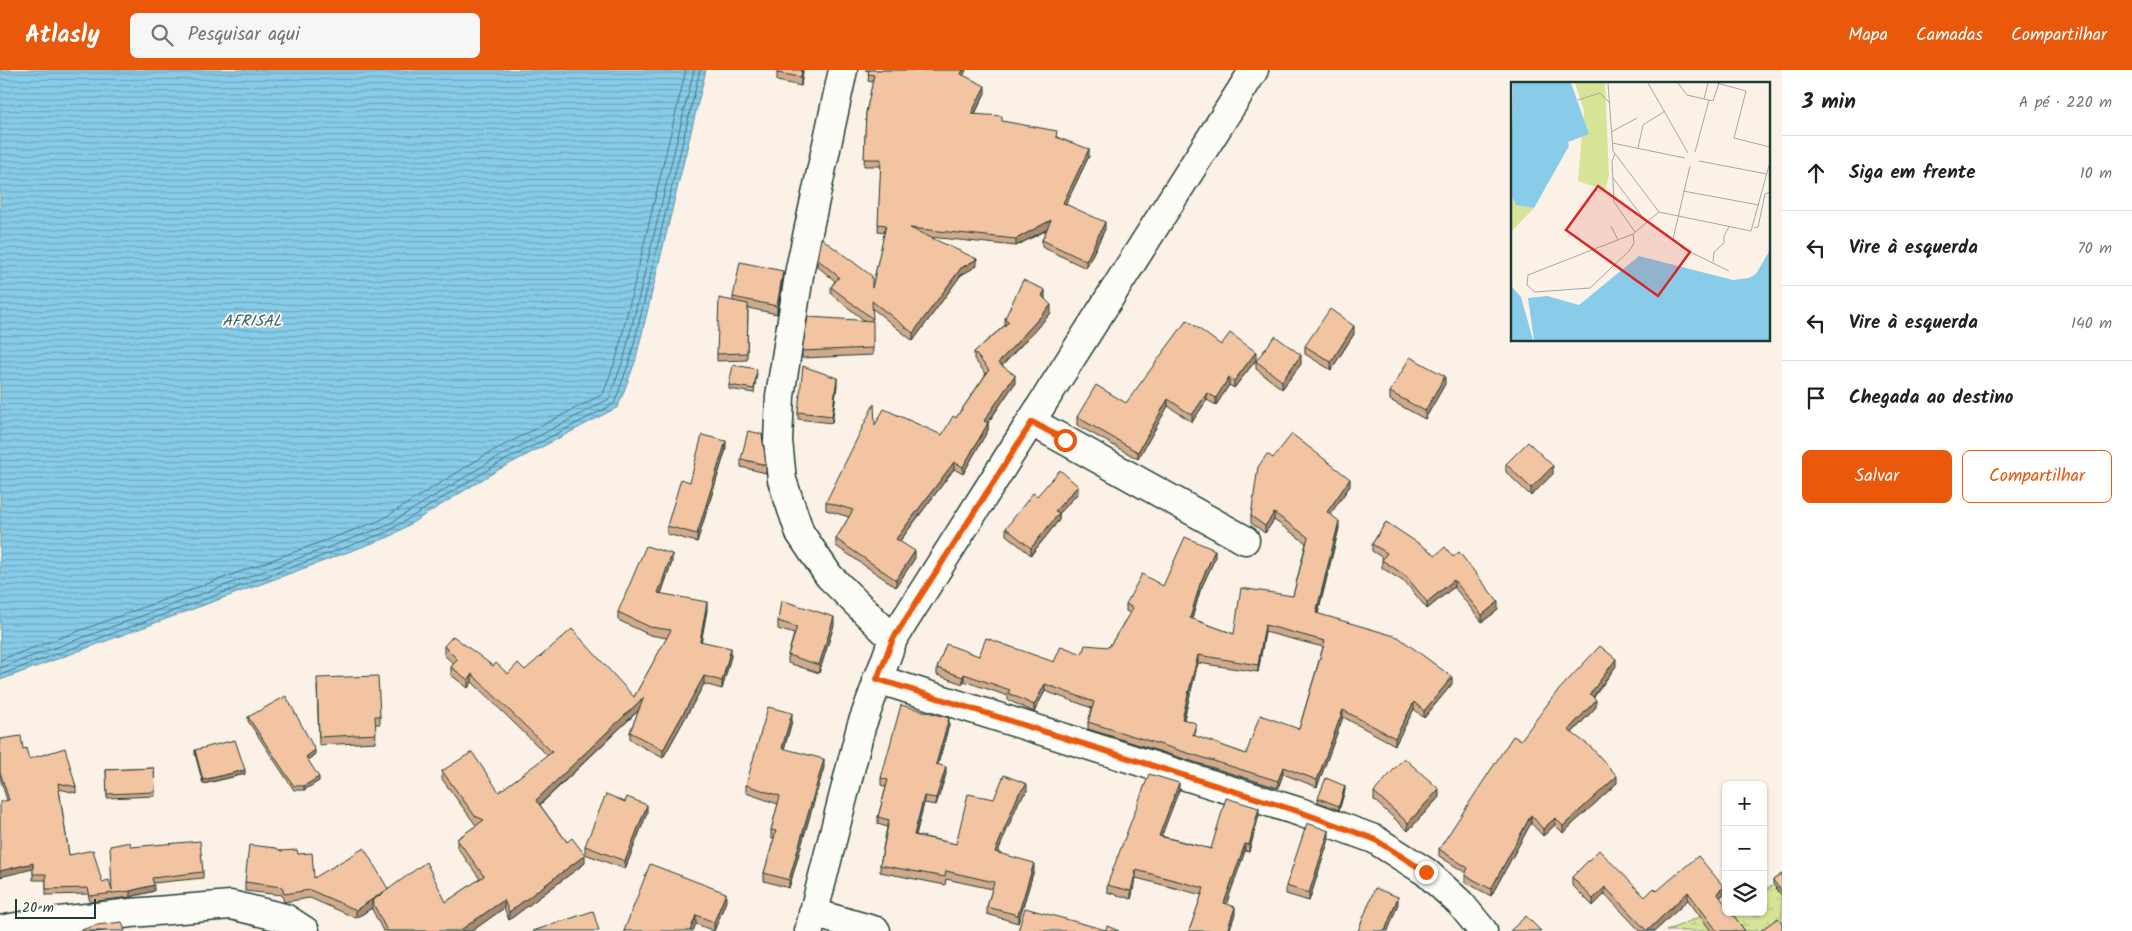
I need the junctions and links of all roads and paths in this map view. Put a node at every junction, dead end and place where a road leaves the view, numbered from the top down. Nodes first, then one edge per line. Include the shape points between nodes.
1 (843, 70) edge
2 (1254, 70) edge
3 (1032, 422) junction
4 (1246, 540) dead end
5 (893, 639) junction
6 (877, 679) junction
7 (811, 922) edge
8 (0, 930) edge
9 (305, 931) edge
10 (876, 931) edge
11 (1483, 931) edge

1 - 5 street via 800,269 780,396 780,460 782,480 800,533 829,576
2 - 3 street
3 - 4 street
3 - 5 street
5 - 6 street
6 - 7 street via 861,727
6 - 11 street via 1300,812 1374,839 1426,872 1460,903
7 - 10 street
8 - 9 street via 132,913 231,905 285,918

